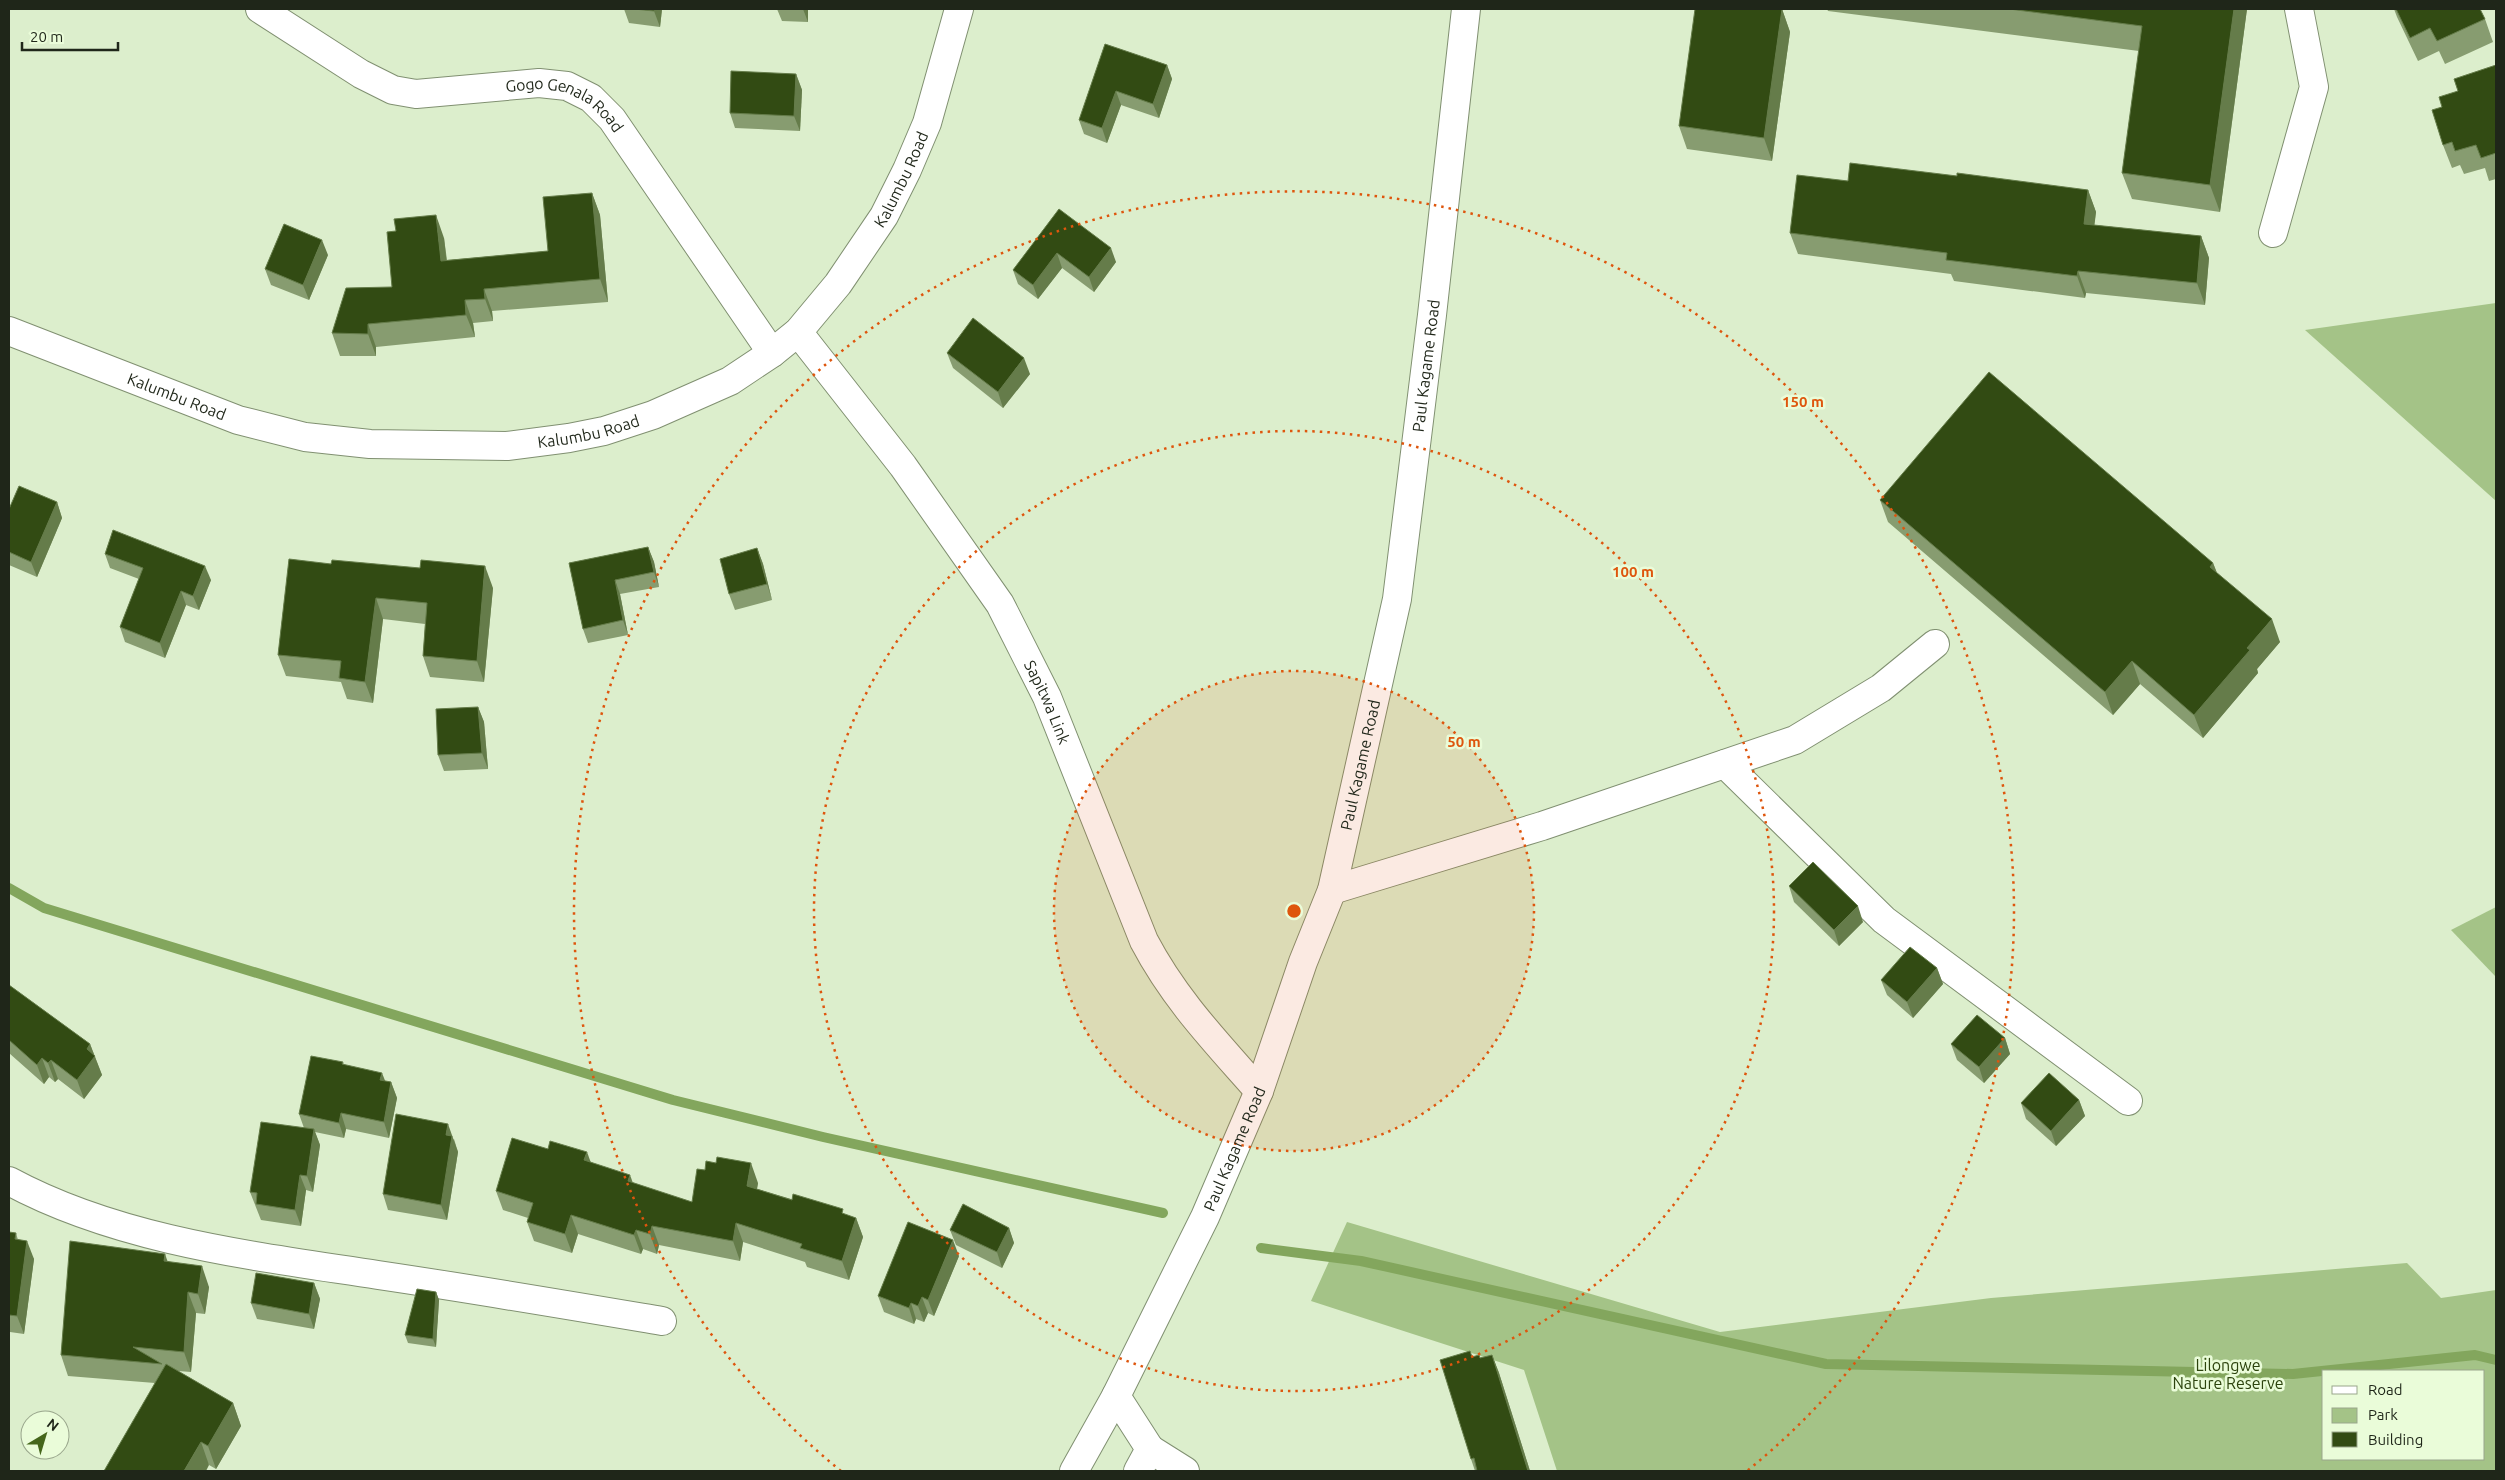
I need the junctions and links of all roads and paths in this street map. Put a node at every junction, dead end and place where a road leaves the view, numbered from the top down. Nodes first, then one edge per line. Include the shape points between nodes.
1 (260, 9) edge
2 (959, 9) edge
3 (1466, 9) edge
4 (2299, 9) edge
5 (2272, 233) dead end
6 (9, 331) edge
7 (798, 332) junction
8 (772, 353) junction
9 (1935, 644) dead end
10 (1725, 764) junction
11 (1332, 890) junction
12 (1259, 1091) junction
13 (2128, 1101) dead end
14 (9, 1181) edge
15 (662, 1321) dead end
16 (1116, 1396) junction
17 (1144, 1460) edge
18 (1074, 1471) edge
19 (1186, 1471) edge

1 - 8 street, Gogo Genala Road via 353,69 393,90 416,94 539,83 567,86 591,98 612,119
2 - 7 street, Kalumbu Road via 926,123 907,170 863,249
3 - 11 street, Paul Kagame Road via 1397,599
4 - 5 street via 2314,88
6 - 8 street, Kalumbu Road via 238,420 305,437 370,444 507,446 595,433 685,402 730,381
7 - 8 street, Kalumbu Road
7 - 12 street, Sapitwa Link via 903,466 1000,604 1047,697 1144,941 1183,1005
9 - 10 street via 1881,688 1796,740
10 - 11 street via 1542,826
10 - 13 street via 1884,920
11 - 12 street, Paul Kagame Road via 1303,962
12 - 16 street, Paul Kagame Road via 1205,1217
14 - 15 street via 26,1191 107,1222 229,1252
16 - 17 street
16 - 18 street, Paul Kagame Road
17 - 19 street

